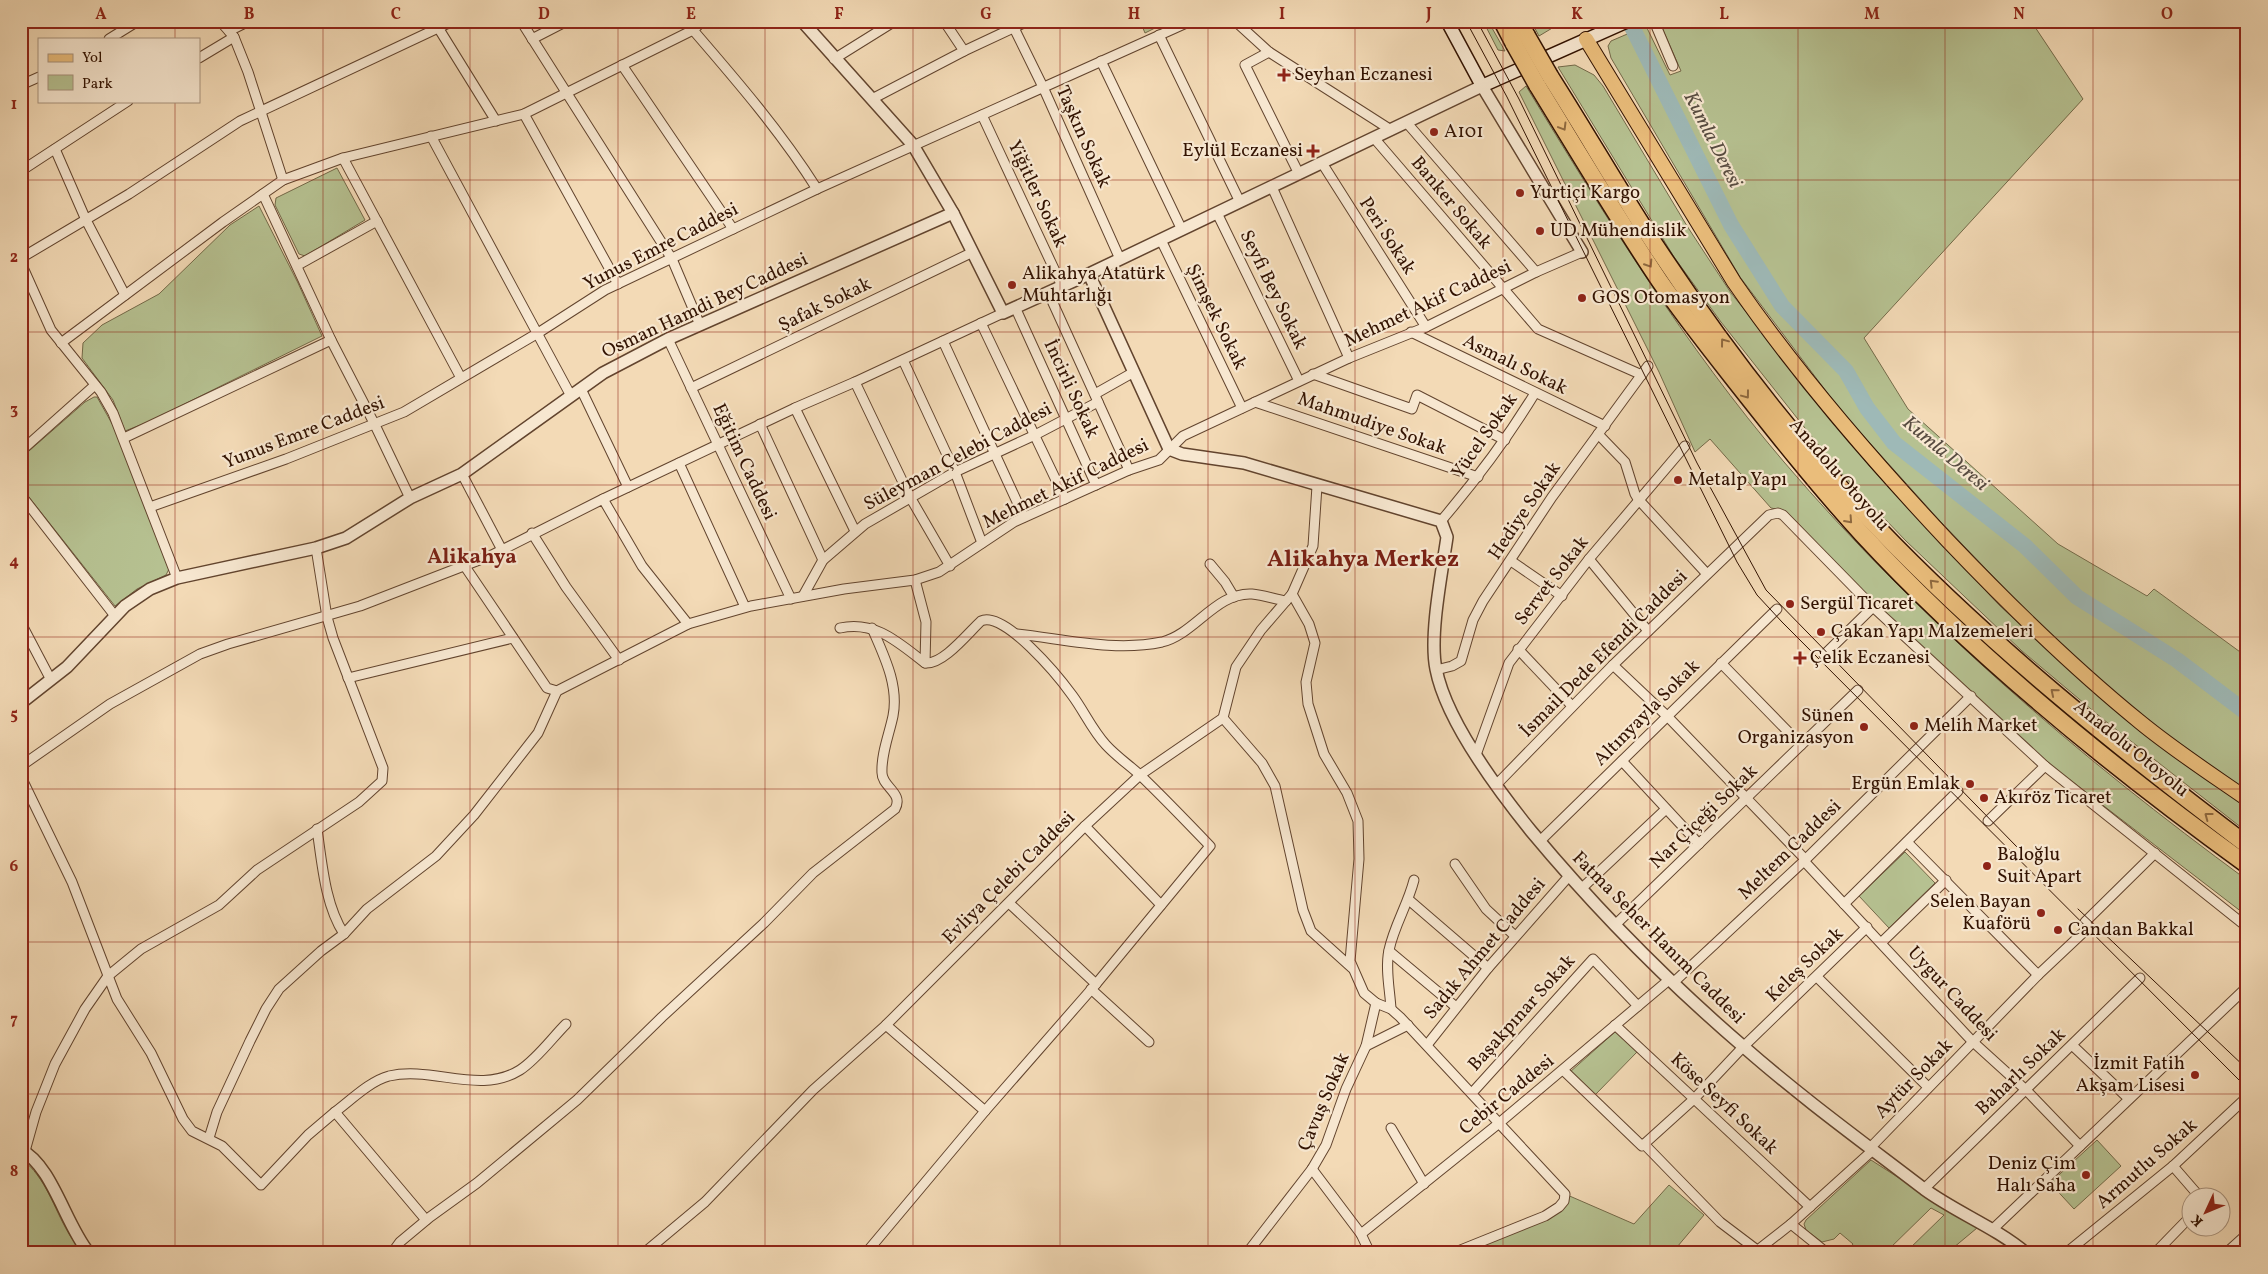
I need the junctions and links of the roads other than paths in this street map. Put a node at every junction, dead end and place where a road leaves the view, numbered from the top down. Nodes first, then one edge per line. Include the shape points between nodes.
1 (138, 21) edge
2 (220, 21) edge
3 (249, 21) edge
4 (453, 21) edge
5 (520, 21) edge
6 (567, 21) edge
7 (703, 21) edge
8 (802, 21) edge
9 (895, 21) edge
10 (944, 21) edge
11 (1028, 21) edge
12 (1191, 21) edge
13 (1235, 21) edge
14 (1447, 21) edge
15 (1502, 21) edge
16 (1628, 21) edge
17 (1654, 21) edge
18 (436, 25) edge
19 (1014, 28) junction
20 (693, 30) junction
21 (1520, 33) edge
22 (232, 34) junction
23 (1158, 35) junction
24 (111, 38) edge
25 (532, 39) junction
26 (1586, 39) junction
27 (964, 51) junction
28 (1269, 52) junction
29 (200, 57) edge
30 (834, 59) junction
31 (1102, 61) junction
32 (622, 65) junction
33 (1673, 66) dead end
34 (38, 77) edge
35 (1544, 80) junction
36 (21, 85) edge
37 (1482, 86) junction
38 (1043, 87) junction
39 (565, 93) junction
40 (872, 99) junction
41 (126, 102) edge
42 (260, 111) junction
43 (524, 114) junction
44 (982, 115) junction
45 (496, 121) junction
46 (1407, 123) junction
47 (1391, 130) junction
48 (431, 136) junction
49 (1374, 138) junction
50 (913, 145) junction
51 (55, 149) junction
52 (343, 158) junction
53 (1322, 163) junction
54 (21, 171) edge
55 (1299, 174) junction
56 (283, 180) junction
57 (1272, 187) junction
58 (816, 189) junction
59 (263, 194) junction
60 (1240, 202) junction
61 (953, 213) junction
62 (1217, 213) junction
63 (86, 220) junction
64 (377, 220) junction
65 (733, 228) junction
66 (1182, 230) junction
67 (1161, 240) junction
68 (973, 252) junction
69 (1582, 252) joint
70 (21, 258) edge
71 (672, 259) junction
72 (1120, 259) junction
73 (21, 263) edge
74 (298, 265) junction
75 (1536, 272) junction
76 (1089, 274) junction
77 (618, 284) junction
78 (1062, 286) junction
79 (1502, 288) junction
80 (1048, 292) junction
81 (125, 295) junction
82 (1015, 307) junction
83 (1003, 313) junction
84 (982, 323) junction
85 (700, 324) junction
86 (1426, 327) junction
87 (1411, 332) junction
88 (538, 333) junction
89 (668, 338) junction
90 (331, 340) junction
91 (943, 341) junction
92 (61, 343) junction
93 (1349, 358) junction
94 (903, 360) junction
95 (1648, 366) dead end
96 (1134, 372) junction
97 (1314, 374) junction
98 (1642, 375) junction
99 (461, 378) junction
100 (1299, 381) junction
101 (855, 382) junction
102 (95, 385) junction
103 (691, 388) junction
104 (581, 389) junction
105 (1535, 393) junction
106 (571, 396) junction
107 (1096, 398) junction
108 (1255, 402) junction
109 (795, 408) junction
110 (1242, 408) junction
111 (1066, 418) junction
112 (760, 424) junction
113 (375, 425) junction
114 (1605, 426) junction
115 (1598, 434) junction
116 (1035, 436) junction
117 (124, 438) junction
118 (1505, 440) junction
119 (718, 444) junction
120 (1685, 446) dead end
121 (1168, 449) junction
122 (21, 451) edge
123 (996, 453) junction
124 (678, 463) junction
125 (1130, 470) junction
126 (955, 472) junction
127 (462, 474) junction
128 (1478, 477) junction
129 (1096, 485) junction
130 (628, 486) junction
131 (1317, 486) junction
132 (21, 495) edge
133 (910, 497) junction
134 (410, 498) junction
135 (602, 499) junction
136 (1065, 499) junction
137 (1638, 499) junction
138 (150, 507) junction
139 (1024, 518) junction
140 (1441, 521) junction
141 (855, 531) junction
142 (532, 533) junction
143 (982, 543) junction
144 (316, 548) junction
145 (502, 550) junction
146 (1589, 559) junction
147 (823, 560) junction
148 (1511, 561) junction
149 (1210, 564) dead end
150 (464, 565) junction
151 (950, 566) junction
152 (1707, 574) junction
153 (177, 578) junction
154 (915, 580) junction
155 (803, 596) junction
156 (1562, 596) junction
157 (1234, 597) junction
158 (791, 598) junction
159 (1289, 598) junction
160 (745, 607) junction
161 (1873, 607) junction
162 (1777, 609) dead end
163 (115, 616) junction
164 (327, 617) junction
165 (21, 623) edge
166 (688, 624) junction
167 (840, 628) dead end
168 (872, 628) junction
169 (1648, 631) junction
170 (1017, 634) junction
171 (513, 638) junction
172 (1518, 649) junction
173 (1824, 655) dead end
174 (619, 660) junction
175 (925, 663) junction
176 (1722, 663) junction
177 (1613, 665) junction
178 (1436, 670) junction
179 (348, 678) junction
180 (51, 680) junction
181 (556, 690) junction
182 (1858, 690) dead end
183 (1970, 696) junction
184 (21, 703) edge
185 (1572, 706) junction
186 (1668, 716) junction
187 (1223, 718) junction
188 (1801, 745) junction
189 (1476, 754) junction
190 (1622, 761) junction
191 (21, 766) edge
192 (2045, 766) junction
193 (1140, 775) junction
194 (21, 777) edge
195 (1496, 785) junction
196 (1958, 791) dead end
197 (1746, 798) junction
198 (2247, 799) edge
199 (1666, 809) junction
200 (1988, 821) dead end
201 (1085, 826) junction
202 (317, 829) junction
203 (1540, 841) junction
204 (1907, 842) junction
205 (1699, 844) junction
206 (2247, 845) edge
207 (2155, 853) junction
208 (1804, 860) junction
209 (1456, 864) dead end
210 (2247, 865) edge
211 (1569, 876) junction
212 (1414, 880) dead end
213 (1946, 880) junction
214 (1581, 889) junction
215 (1409, 900) junction
216 (1009, 903) junction
217 (1161, 904) junction
218 (1844, 904) junction
219 (1615, 925) junction
220 (1867, 927) junction
221 (2247, 927) edge
222 (344, 934) junction
223 (1515, 936) junction
224 (1882, 942) junction
225 (1389, 951) junction
226 (1352, 968) junction
227 (1488, 968) junction
228 (2038, 975) junction
229 (108, 976) junction
230 (1817, 977) junction
231 (2140, 978) dead end
232 (1672, 981) junction
233 (1093, 987) junction
234 (2247, 987) edge
235 (1376, 1003) junction
236 (1638, 1006) junction
237 (1456, 1007) junction
238 (1391, 1009) junction
239 (566, 1024) dead end
240 (886, 1025) junction
241 (1408, 1025) junction
242 (1615, 1025) junction
243 (1972, 1041) junction
244 (1149, 1042) dead end
245 (1427, 1045) junction
246 (2072, 1045) junction
247 (1366, 1046) junction
248 (1743, 1047) junction
249 (1563, 1070) junction
250 (1928, 1087) junction
251 (2026, 1090) junction
252 (1472, 1093) junction
253 (2247, 1097) edge
254 (1694, 1099) junction
255 (2129, 1099) junction
256 (985, 1111) junction
257 (335, 1112) junction
258 (1498, 1124) junction
259 (1391, 1128) dead end
260 (209, 1138) junction
261 (1643, 1145) junction
262 (2080, 1146) junction
263 (1871, 1149) junction
264 (23, 1150) edge
265 (2173, 1166) junction
266 (1312, 1170) junction
267 (1424, 1184) junction
268 (2190, 1186) edge
269 (1924, 1189) junction
270 (1810, 1207) junction
271 (426, 1220) junction
272 (1791, 1224) junction
273 (2180, 1227) edge
274 (1994, 1228) junction
275 (1362, 1234) junction
276 (2247, 1234) edge
277 (1756, 1252) edge
278 (89, 1253) edge
279 (392, 1253) edge
280 (644, 1253) edge
281 (866, 1253) edge
282 (1248, 1253) edge
283 (1370, 1253) edge
284 (1453, 1253) edge
285 (1827, 1253) edge
286 (2026, 1253) edge
287 (2066, 1253) edge
288 (2155, 1253) edge
289 (2226, 1253) edge

1 - 24 street
2 - 22 street
3 - 22 street
4 - 18 street
5 - 25 street
6 - 25 street
7 - 20 street
8 - 30 street
9 - 30 street
10 - 27 street
11 - 19 street
12 - 23 street, Yunus Emre Caddesi
13 - 28 street
14 - 37 main road
15 - 21 highway, Anadolu Otoyolu
16 - 26 main road
17 - 33 street
18 - 42 street
18 - 45 street
19 - 27 street
19 - 38 street, Taşkın Sokak
20 - 32 street
20 - 58 street via 762,110 796,155
21 - 35 highway, Anadolu Otoyolu, bridge
22 - 29 street
22 - 42 street
23 - 31 street, Yunus Emre Caddesi
23 - 60 street
25 - 39 street
26 - 37 main road
26 - 198 main road via 1734,282 1761,321 1876,463 1998,594 2056,649 2141,723
27 - 40 street
28 - 47 street
28 - 55 street via 1245,65
30 - 40 street
31 - 38 street, Yunus Emre Caddesi
31 - 66 street
32 - 39 street
32 - 65 street
34 - 36 street
206 -> 35 highway, Anadolu Otoyolu via 2138,761 2016,660 1875,525 1780,415 1712,326
35 -> 210 highway, Anadolu Otoyolu via 1645,258 1696,330 1792,453 1862,534 2018,682 2122,770
37 - 46 street
37 - 69 street
38 - 44 street, Yunus Emre Caddesi
38 - 72 street, Taşkın Sokak
39 - 43 street
39 - 71 street
40 - 50 street
41 - 51 street
42 - 56 street
42 - 63 street
43 - 45 street
43 - 77 street
44 - 50 street, Yunus Emre Caddesi
44 - 78 street, Yiğitler Sokak
45 - 48 street
46 - 47 street
46 - 75 street
47 - 49 street
48 - 52 street
48 - 88 street
49 - 53 street
49 - 79 street, Banker Sokak
50 - 58 street, Yunus Emre Caddesi
50 - 61 street
51 - 54 street
51 - 63 street
52 - 56 street
52 - 64 street
53 - 55 street
53 - 86 street, Peri Sokak
55 - 57 street
56 - 59 street
57 - 60 street
57 - 93 street
58 - 65 street, Yunus Emre Caddesi
59 - 74 street
59 - 81 street
60 - 62 street
61 - 68 street
61 - 85 street, Osman Hamdi Bey Caddesi
62 - 66 street
62 - 100 street, Seyfi Bey Sokak
63 - 70 street
63 - 81 street
64 - 74 street
64 - 99 street
65 - 71 street, Yunus Emre Caddesi
66 - 67 street
67 - 72 street
67 - 110 street, Şimşek Sokak
68 - 83 street
68 - 103 street, Şafak Sokak
69 - 75 street, Mehmet Akif Caddesi
71 - 77 street, Yunus Emre Caddesi
71 - 85 street
72 - 76 street
73 - 92 street via 44,318
74 - 90 street
75 - 79 street, Mehmet Akif Caddesi
76 - 78 street
76 - 96 street
77 - 88 street, Yunus Emre Caddesi
78 - 80 street
79 - 86 street, Mehmet Akif Caddesi
79 - 98 street, Banker Sokak via 1538,330
80 - 82 street
80 - 107 street
81 - 92 street
82 - 83 street
82 - 111 street, İncirli Sokak
83 - 84 street
84 - 91 street
84 - 116 street
85 - 89 street, Osman Hamdi Bey Caddesi
86 - 87 street, Mehmet Akif Caddesi
87 - 93 street, Mehmet Akif Caddesi
87 - 105 street, Asmalı Sokak
88 - 99 street, Yunus Emre Caddesi
88 - 106 street
89 - 103 street, Eğitim Caddesi
89 - 104 street, Osman Hamdi Bey Caddesi via 603,372
90 - 113 street
90 - 117 street
91 - 94 street
91 - 123 street
92 - 102 street
93 - 97 street, Mehmet Akif Caddesi
94 - 101 street
94 - 126 street
95 - 98 street, Hediye Sokak
96 - 107 street, Süleyman Çelebi Caddesi
96 - 121 street
97 - 100 street, Mehmet Akif Caddesi
97 - 118 street via 1412,409 1417,395
98 - 114 street, Hediye Sokak
99 - 113 street, Yunus Emre Caddesi
100 - 108 street, Mehmet Akif Caddesi
101 - 109 street
101 - 133 street
102 - 117 street via 108,402
102 - 122 street
103 - 119 street, Eğitim Caddesi
104 - 106 street, Osman Hamdi Bey Caddesi
104 - 130 street
105 - 114 street, Asmalı Sokak
105 - 118 street, Yücel Sokak
106 - 127 street, Osman Hamdi Bey Caddesi
107 - 111 street, Süleyman Çelebi Caddesi
107 - 125 street
108 - 110 street, Mehmet Akif Caddesi
108 - 128 street, Mahmudiye Sokak
109 - 112 street
109 - 141 street
110 - 121 street, Mehmet Akif Caddesi via 1182,436
111 - 116 street, Süleyman Çelebi Caddesi
111 - 129 street, İncirli Sokak
112 - 119 street
112 - 147 street
113 - 134 street
113 - 138 street, Yunus Emre Caddesi
114 - 115 street, Hediye Sokak
115 - 137 street via 1625,462
115 - 148 street, Hediye Sokak
116 - 123 street, Süleyman Çelebi Caddesi
116 - 136 street
117 - 138 street
118 - 128 street, Yücel Sokak
119 - 124 street
119 - 158 street, Eğitim Caddesi
120 - 137 street, Servet Sokak
121 - 125 street, Mehmet Akif Caddesi via 1159,460
121 - 131 street via 1244,463
123 - 126 street, Süleyman Çelebi Caddesi
123 - 139 street
124 - 130 street
124 - 160 street
125 - 129 street, Mehmet Akif Caddesi
126 - 133 street, Süleyman Çelebi Caddesi
126 - 143 street
127 - 134 street, Osman Hamdi Bey Caddesi
127 - 145 street
128 - 140 street, Yücel Sokak
129 - 136 street, Mehmet Akif Caddesi
130 - 135 street
131 - 140 street
131 - 159 street via 1313,546
132 - 163 street
133 - 141 street, Süleyman Çelebi Caddesi
133 - 151 street
134 - 144 street, Osman Hamdi Bey Caddesi via 346,538
135 - 142 street
135 - 166 street via 642,566
136 - 139 street, Mehmet Akif Caddesi
137 - 146 street, Servet Sokak
137 - 152 street
138 - 153 street
139 - 143 street, Mehmet Akif Caddesi
140 - 178 street, Fatma Seher Hanım Caddesi via 1447,537 1437,612
141 - 147 street, Süleyman Çelebi Caddesi
142 - 145 street
142 - 174 street
143 - 151 street, Mehmet Akif Caddesi
144 - 153 street, Osman Hamdi Bey Caddesi
144 - 164 street
145 - 150 street
146 - 156 street, Servet Sokak
146 - 169 street
147 - 155 street, Süleyman Çelebi Caddesi
148 - 156 street
148 - 178 street, Hediye Sokak via 1477,611 1461,661
149 - 157 street
150 - 164 street
150 - 171 street
151 - 154 street, Mehmet Akif Caddesi
152 - 161 street, İsmail Dede Efendi Caddesi via 1769,515 1778,513
152 - 169 street, İsmail Dede Efendi Caddesi
153 - 163 street, Osman Hamdi Bey Caddesi via 140,595
154 - 155 street, Mehmet Akif Caddesi
154 - 175 street via 926,622
155 - 158 street, Mehmet Akif Caddesi
156 - 172 street, Servet Sokak
157 - 159 street via 1251,594
157 - 170 street via 1164,641 1125,646
158 - 160 street, Mehmet Akif Caddesi
159 - 187 street via 1261,630 1236,667
159 - 226 street via 1309,624 1315,643 1306,682 1308,704 1324,754 1347,793 1358,820 1359,859
160 - 166 street, Mehmet Akif Caddesi
161 - 173 street
161 - 183 street, İsmail Dede Efendi Caddesi
162 - 176 street, Altınyayla Sokak
163 - 180 street, Osman Hamdi Bey Caddesi
164 - 179 street
164 - 191 street via 228,644 181,663 110,704
165 - 180 street
166 - 174 street, Mehmet Akif Caddesi
167 - 168 street via 858,625
168 - 175 street
168 - 271 street via 893,687 893,714 882,774 896,796 895,809 813,873 577,1100 477,1183
169 - 177 street, İsmail Dede Efendi Caddesi
170 - 175 street via 994,620 985,619 940,659
170 - 193 street via 1071,693 1100,739
171 - 179 street
171 - 181 street via 547,688
172 - 185 street
172 - 189 street, Servet Sokak via 1505,671
174 - 181 street, Mehmet Akif Caddesi
176 - 186 street, Altınyayla Sokak
176 - 188 street
177 - 185 street, İsmail Dede Efendi Caddesi
177 - 186 street, Uygur Caddesi
178 - 189 street, Fatma Seher Hanım Caddesi via 1444,696
179 - 202 street via 384,777 366,796
180 - 184 street, Osman Hamdi Bey Caddesi
181 - 222 street via 538,733 474,815 436,856 367,909
182 - 188 street, Nar Çiçeği Sokak
183 - 192 street, İsmail Dede Efendi Caddesi
183 - 208 street, Meltem Caddesi
185 - 195 street, İsmail Dede Efendi Caddesi
186 - 190 street, Altınyayla Sokak
186 - 197 street, Uygur Caddesi
187 - 193 street, Evliya Çelebi Caddesi
187 - 226 street via 1262,764 1275,786 1303,910 1311,931
188 - 197 street, Nar Çiçeği Sokak
189 - 195 street, Fatma Seher Hanım Caddesi
190 - 199 street
190 - 203 street, Altınyayla Sokak
192 - 200 street
192 - 207 street, İsmail Dede Efendi Caddesi
193 - 201 street, Evliya Çelebi Caddesi
193 - 217 street via 1210,846
194 - 229 street via 72,882
195 - 203 street, Fatma Seher Hanım Caddesi
196 - 204 street
197 - 205 street, Nar Çiçeği Sokak
197 - 208 street, Uygur Caddesi
199 - 205 street
199 - 214 street
201 - 216 street, Evliya Çelebi Caddesi
201 - 217 street
202 - 222 street via 329,893
202 - 229 street via 257,870 210,910 141,949
203 - 211 street, Fatma Seher Hanım Caddesi
204 - 213 street
204 - 218 street
205 - 219 street, Nar Çiçeği Sokak
207 - 221 street, İsmail Dede Efendi Caddesi
207 - 228 street, Aytür Sokak
208 - 218 street, Uygur Caddesi
208 - 232 street, Meltem Caddesi
209 - 223 street via 1486,909
211 - 214 street, Fatma Seher Hanım Caddesi
211 - 223 street, Sadık Ahmet Caddesi
212 - 215 street
213 - 224 street
213 - 228 street
214 - 219 street, Fatma Seher Hanım Caddesi
215 - 225 street
215 - 227 street
216 - 233 street
216 - 240 street, Evliya Çelebi Caddesi
217 - 233 street
218 - 220 street, Uygur Caddesi
219 - 232 street, Fatma Seher Hanım Caddesi
220 - 224 street, Uygur Caddesi
220 - 230 street, Keleş Sokak
222 - 260 street via 279,989 266,1009 217,1112
223 - 227 street, Sadık Ahmet Caddesi
224 - 243 street, Uygur Caddesi
225 - 237 street
225 - 238 street
226 - 235 street via 1364,993
227 - 237 street, Sadık Ahmet Caddesi
228 - 243 street, Aytür Sokak
229 - 260 street via 117,999 151,1053 187,1125 192,1131
229 - 264 street via 85,1009 55,1064
230 - 248 street, Keleş Sokak
230 - 250 street
231 - 246 street, Baharlı Sokak
232 - 236 street, Cebir Caddesi
232 - 248 street, Fatma Seher Hanım Caddesi
233 - 244 street
233 - 256 street
234 - 255 street
235 - 238 street
235 - 247 street, Çavuş Sokak
236 - 242 street, Cebir Caddesi
236 - 252 street, Başakpınar Sokak via 1593,959
237 - 245 street, Sadık Ahmet Caddesi
238 - 241 street
239 - 257 street via 524,1067 504,1077 480,1080 418,1073 389,1077
240 - 256 street
240 - 280 street, Evliya Çelebi Caddesi via 813,1090 705,1202
241 - 245 street
241 - 247 street
242 - 249 street, Cebir Caddesi
242 - 254 street, Köse Seyfi Sokak
243 - 250 street, Aytür Sokak
243 - 251 street, Uygur Caddesi
245 - 252 street
246 - 251 street, Baharlı Sokak
246 - 255 street
247 - 266 street, Çavuş Sokak via 1326,1145
248 - 254 street, Keleş Sokak
248 - 263 street, Fatma Seher Hanım Caddesi
249 - 258 street, Cebir Caddesi
249 - 261 street
250 - 263 street, Aytür Sokak
251 - 262 street, Uygur Caddesi
251 - 269 street, Baharlı Sokak
252 - 258 street
253 - 265 street, Armutlu Sokak
254 - 261 street, Keleş Sokak
254 - 270 street, Köse Seyfi Sokak
255 - 262 street
256 - 281 street
257 - 260 street via 308,1135 262,1184
257 - 271 street
258 - 267 street, Cebir Caddesi
258 - 284 street via 1560,1187 1565,1194 1564,1201 1545,1216
259 - 267 street
261 - 277 street via 1720,1222
262 - 274 street
263 - 269 street, Fatma Seher Hanım Caddesi
263 - 270 street, Aytür Sokak
264 - 278 street via 44,1174 73,1230
265 - 268 street
265 - 287 street, Armutlu Sokak
266 - 275 street
266 - 282 street, Çavuş Sokak
267 - 275 street, Cebir Caddesi
269 - 274 street, Fatma Seher Hanım Caddesi via 1953,1209
270 - 272 street, Aytür Sokak
271 - 279 street
272 - 277 street, Aytür Sokak
272 - 285 street
273 - 288 street
274 - 286 street, Fatma Seher Hanım Caddesi
275 - 283 street
276 - 289 street

